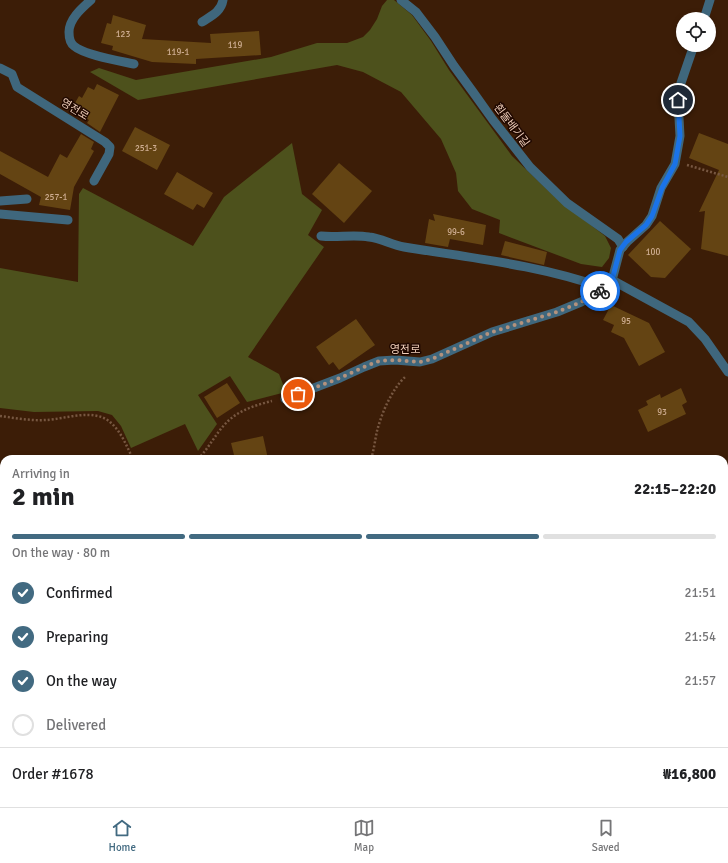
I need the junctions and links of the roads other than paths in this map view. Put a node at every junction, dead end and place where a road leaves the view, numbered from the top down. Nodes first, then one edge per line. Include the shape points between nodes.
1 (91, 0) edge
2 (223, 0) edge
3 (401, 0) edge
4 (710, 0) edge
5 (706, 12) edge
6 (202, 22) dead end
7 (692, 52) edge
8 (134, 64) dead end
9 (0, 68) edge
10 (94, 181) dead end
11 (27, 199) dead end
12 (0, 201) edge
13 (0, 214) edge
14 (68, 220) dead end
15 (321, 236) dead end
16 (623, 247) junction
17 (612, 280) junction
18 (604, 288) junction
19 (728, 372) edge
20 (285, 399) road end

1 - 8 lane via 74,17 69,28 74,46 82,51
2 - 6 lane via 217,13
3 - 16 lane, 흰돌배기길 via 416,12 530,167 567,203 618,239
4 - 5 lane
7 - 16 lane via 678,100 680,136 675,164 662,188 652,216
9 - 10 lane, 영전로 via 12,74 17,87 106,142 110,147 109,154
11 - 12 lane
13 - 14 lane
15 - 18 lane via 370,237 402,246 554,273
16 - 17 lane
17 - 18 lane
17 - 19 lane via 689,322
18 - 20 lane, 영전로 via 581,302 557,312 492,332 432,359 420,362 379,361

